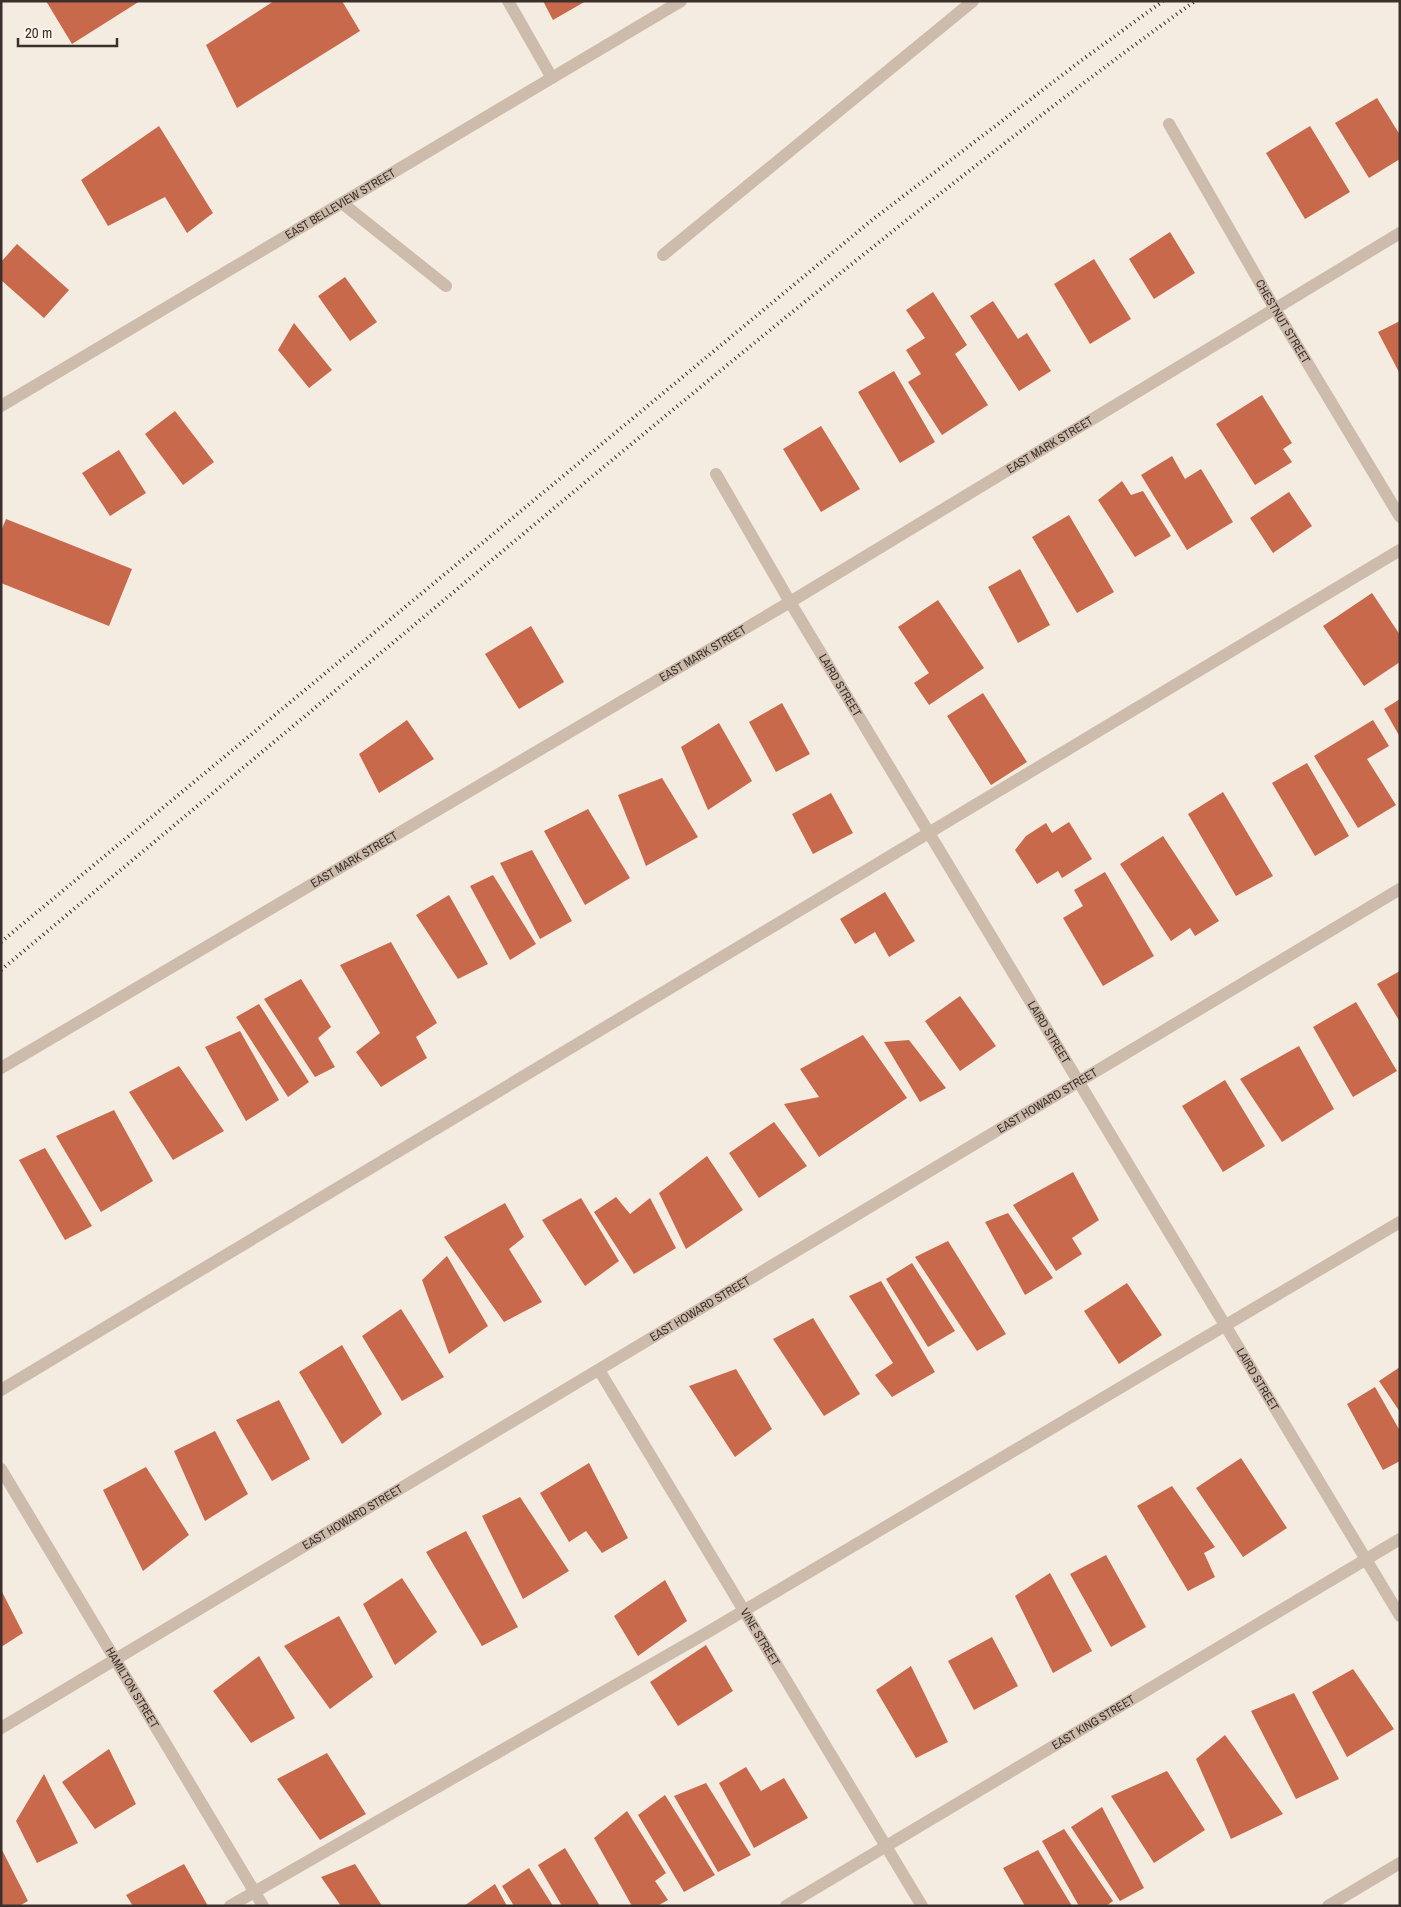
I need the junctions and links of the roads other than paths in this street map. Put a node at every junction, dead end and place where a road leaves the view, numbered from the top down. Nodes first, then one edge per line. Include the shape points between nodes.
1 (508, 1) edge
2 (681, 1) edge
3 (973, 1) edge
4 (552, 78) junction
5 (1169, 124) dead end
6 (342, 203) junction
7 (1400, 233) edge
8 (662, 254) dead end
9 (446, 286) dead end
10 (1275, 309) junction
11 (1, 406) edge
12 (716, 474) dead end
13 (1400, 517) edge
14 (1400, 550) edge
15 (790, 602) junction
16 (930, 834) junction
17 (1400, 889) edge
18 (1, 1068) edge
19 (1079, 1082) junction
20 (1400, 1222) edge
21 (1225, 1326) junction
22 (600, 1370) junction
23 (1, 1390) edge
24 (1, 1469) edge
25 (1400, 1539) edge
26 (1366, 1560) junction
27 (744, 1610) junction
28 (1400, 1616) edge
29 (116, 1660) junction
30 (1, 1728) edge
31 (885, 1846) junction
32 (1400, 1863) edge
33 (254, 1891) junction
34 (230, 1906) edge
35 (263, 1906) edge
36 (786, 1906) edge
37 (922, 1906) edge
38 (1328, 1906) edge

1 - 4 street
2 - 4 street, EAST BELLEVIEW STREET
3 - 8 street
4 - 6 street, EAST BELLEVIEW STREET
5 - 10 street, CHESTNUT STREET
6 - 9 street
6 - 11 street, EAST BELLEVIEW STREET
7 - 10 street, EAST MARK STREET
10 - 13 street, CHESTNUT STREET
10 - 15 street, EAST MARK STREET
12 - 15 street, LAIRD STREET
14 - 16 street
15 - 16 street, LAIRD STREET
15 - 18 street, EAST MARK STREET
16 - 19 street, LAIRD STREET
16 - 23 street
17 - 19 street, EAST HOWARD STREET
19 - 21 street, LAIRD STREET
19 - 22 street, EAST HOWARD STREET
20 - 21 street
21 - 26 street, LAIRD STREET
21 - 27 street
22 - 27 street, VINE STREET
22 - 29 street, EAST HOWARD STREET
24 - 29 street, HAMILTON STREET
25 - 26 street, EAST KING STREET
26 - 28 street, LAIRD STREET
26 - 31 street, EAST KING STREET
27 - 31 street, VINE STREET
27 - 33 street
29 - 30 street, EAST HOWARD STREET
29 - 33 street, HAMILTON STREET
31 - 36 street, EAST KING STREET
31 - 37 street, VINE STREET
32 - 38 street
33 - 34 street
33 - 35 street, HAMILTON STREET

